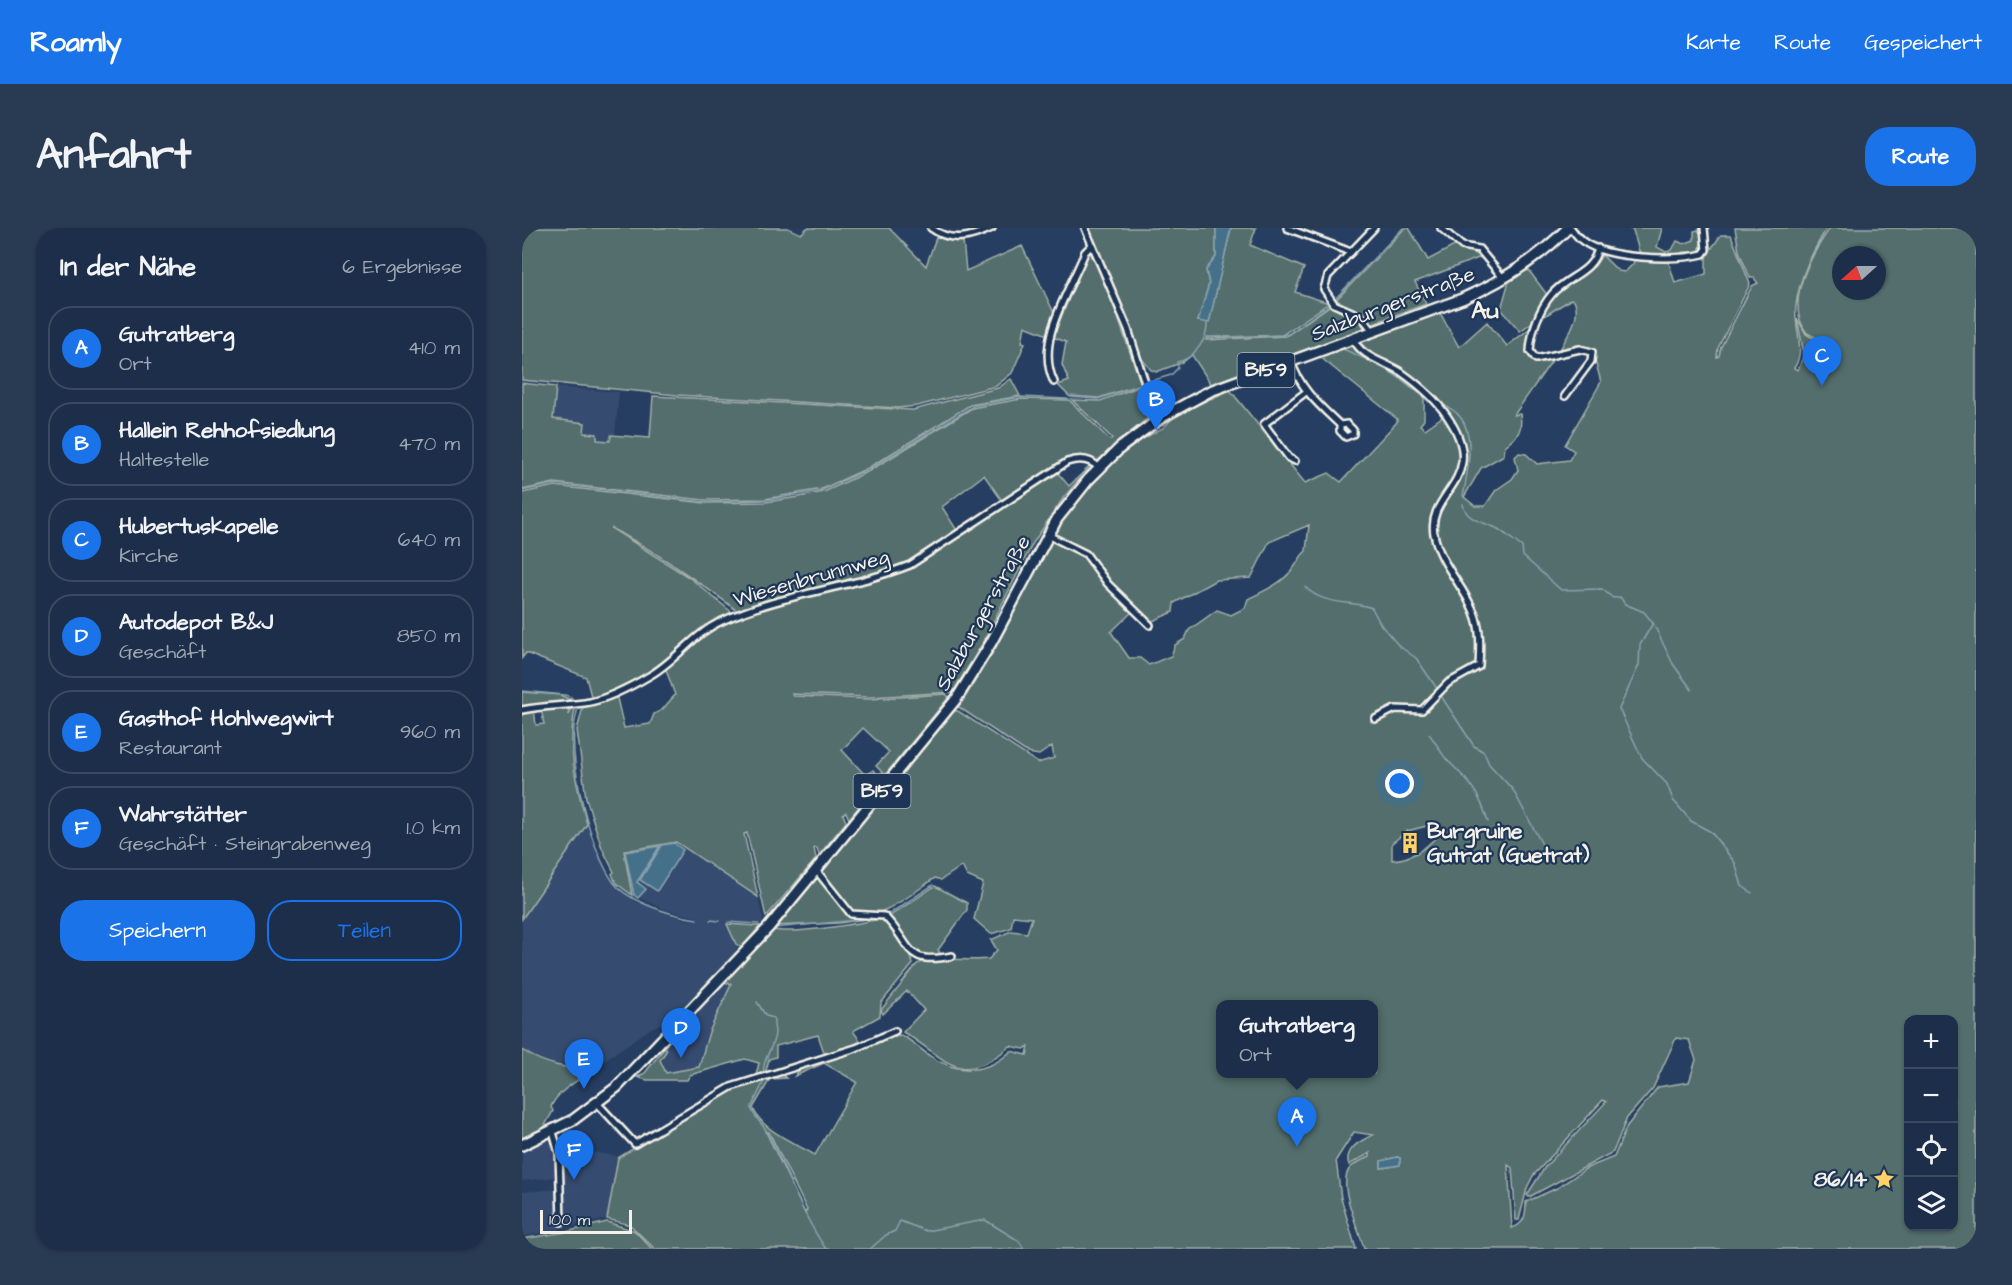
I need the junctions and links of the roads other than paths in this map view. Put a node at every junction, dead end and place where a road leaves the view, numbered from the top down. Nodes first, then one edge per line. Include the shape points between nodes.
1 (931, 228) edge
2 (992, 228) edge
3 (1085, 228) edge
4 (1287, 228) edge
5 (1374, 228) edge
6 (1441, 228) edge
7 (1569, 228) edge
8 (1704, 228) edge
9 (1092, 244) junction
10 (1598, 248) junction
11 (1351, 252) junction
12 (1504, 279) junction
13 (1373, 331) junction
14 (1354, 341) junction
15 (1292, 365) junction
16 (1054, 382) dead end
17 (1306, 392) junction
18 (1565, 396) dead end
19 (1162, 417) junction
20 (1340, 425) dead end
21 (1295, 461) dead end
22 (1099, 468) junction
23 (1048, 535) junction
24 (1150, 625) dead end
25 (522, 710) edge
26 (1375, 719) dead end
27 (816, 870) junction
28 (952, 956) dead end
29 (895, 1031) dead end
30 (598, 1104) junction
31 (553, 1132) junction
32 (522, 1146) edge
33 (561, 1222) dead end

1 - 2 street via 938,234 958,238
3 - 9 street
4 - 11 street
5 - 11 street
6 - 12 street via 1462,246 1479,249
7 - 10 street via 1584,243
7 - 12 main road, Salzburgerstraße / B159
8 - 10 street via 1706,250 1700,255 1661,258
9 - 16 street via 1085,252 1053,329 1047,355
9 - 19 street via 1128,329 1147,390
10 - 18 street via 1593,264 1553,292 1530,343 1536,359 1586,348 1592,352 1591,361
11 - 13 street via 1324,282 1325,293 1332,302 1361,316
12 - 13 main road, Salzburgerstraße / B159 via 1462,299
13 - 14 main road, Salzburgerstraße / B159
14 - 15 main road, Salzburgerstraße / B159
14 - 26 street via 1423,388 1448,417 1456,433 1463,468 1436,514 1434,533 1445,564 1474,612 1480,649 1479,666 1448,683 1422,710 1395,709
15 - 17 street
15 - 19 main road, Salzburgerstraße / B159 via 1210,391
17 - 20 street
17 - 21 street via 1264,424
19 - 22 main road, Salzburgerstraße / B159
22 - 23 main road, Salzburgerstraße / B159
22 - 25 street, Wiesenbrunnweg via 1082,459 1067,462 910,565 790,596 722,621 693,639 648,677 604,698
23 - 24 street via 1086,554 1108,584
23 - 27 main road, Salzburgerstraße / B159 via 968,683
27 - 28 street via 845,909 857,915 884,916 915,956 927,960
27 - 30 main road, Salzburgerstraße / B159 via 741,959
29 - 30 street via 856,1048 731,1087 635,1144
30 - 31 main road, Salzburgerstraße / B159
31 - 32 main road, Salzburgerstraße / B159
31 - 33 street via 559,1153

